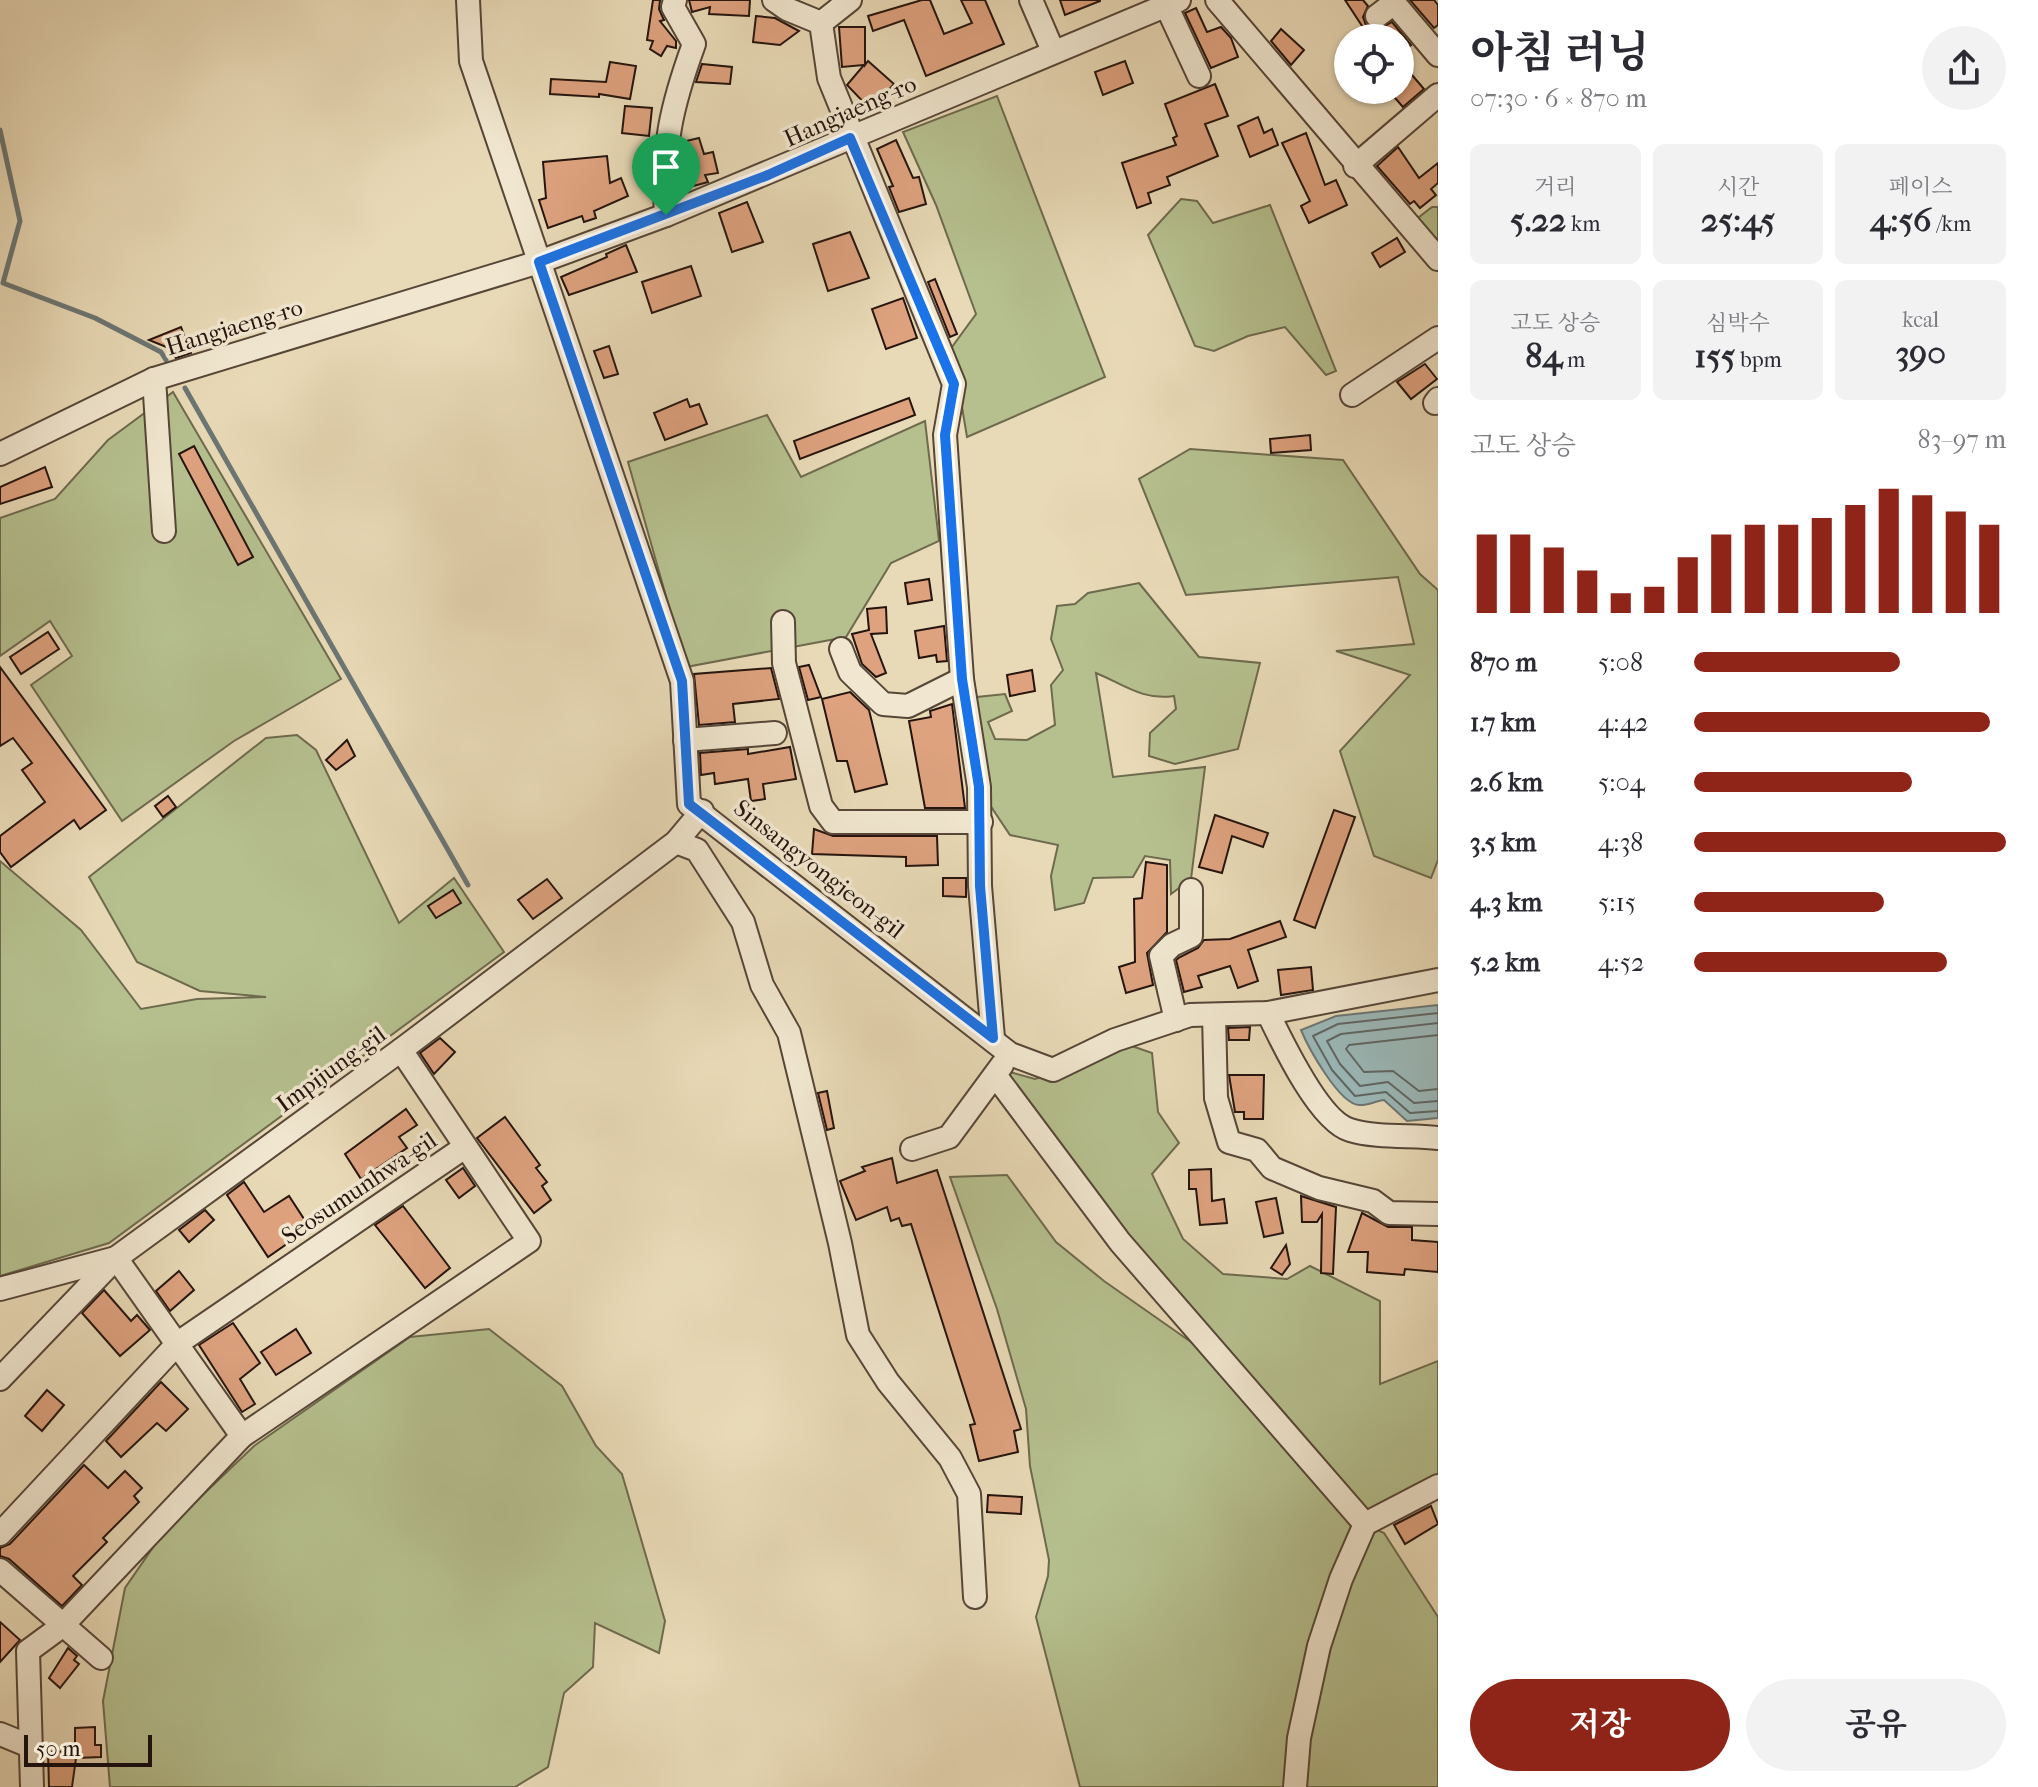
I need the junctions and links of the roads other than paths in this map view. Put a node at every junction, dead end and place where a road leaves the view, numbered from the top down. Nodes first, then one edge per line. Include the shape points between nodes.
1 (468, 0) edge
2 (675, 0) edge
3 (774, 0) edge
4 (850, 0) edge
5 (1031, 0) edge
6 (1217, 0) edge
7 (1173, 3) edge
8 (1389, 6) edge
9 (821, 23) junction
10 (1053, 51) junction
11 (1438, 55) edge
12 (1199, 76) dead end
13 (1438, 95) edge
14 (850, 138) junction
15 (1355, 166) junction
16 (666, 215) junction
17 (1438, 259) edge
18 (539, 262) junction
19 (1438, 338) edge
20 (154, 379) junction
21 (1352, 395) dead end
22 (0, 454) edge
23 (164, 531) dead end
24 (783, 622) dead end
25 (841, 649) dead end
26 (962, 679) junction
27 (775, 733) dead end
28 (685, 740) junction
29 (702, 811) junction
30 (981, 822) junction
31 (676, 842) junction
32 (1191, 890) dead end
33 (1438, 980) edge
34 (1268, 1013) junction
35 (1214, 1015) junction
36 (1176, 1020) junction
37 (993, 1038) junction
38 (401, 1050) junction
39 (1010, 1054) junction
40 (995, 1075) junction
41 (1438, 1138) edge
42 (465, 1147) junction
43 (912, 1149) dead end
44 (1438, 1214) edge
45 (116, 1258) junction
46 (0, 1289) edge
47 (178, 1343) junction
48 (0, 1379) edge
49 (242, 1436) junction
50 (1438, 1486) edge
51 (1365, 1524) junction
52 (0, 1534) edge
53 (0, 1570) edge
54 (975, 1597) dead end
55 (62, 1626) junction
56 (101, 1658) dead end
57 (0, 1734) edge
58 (32, 1747) junction
59 (32, 1787) edge
60 (1295, 1787) edge

1 - 18 street via 471,61
2 - 16 street via 673,7 694,44 674,99 663,163
3 - 9 street
4 - 9 street
5 - 10 street
6 - 15 street
7 - 10 street, Hangjaeng-ro
7 - 12 street
8 - 11 street
9 - 14 street via 829,78
10 - 14 street, Hangjaeng-ro
13 - 15 street
14 - 16 street, Hangjaeng-ro
14 - 26 street via 954,384 945,435
15 - 17 street
16 - 18 street, Hangjaeng-ro
18 - 20 street, Hangjaeng-ro
18 - 28 street, Sinsangyongjeon-gil via 682,681
19 - 21 street
20 - 22 street, Hangjaeng-ro
20 - 23 street
24 - 30 street via 784,663 821,806 833,822
25 - 26 street via 850,672 883,704 908,706
26 - 30 street
27 - 28 street
28 - 29 street, Sinsangyongjeon-gil via 689,804
29 - 31 street, Impijung-gil
29 - 37 street, Sinsangyongjeon-gil
30 - 37 street via 980,886
31 - 38 street, Impijung-gil
31 - 54 street via 697,850 743,922 762,985 789,1033 858,1335 888,1382 950,1458 969,1494
32 - 36 street via 1191,936 1161,956
33 - 34 street, Sinsangyongjeon-gil
34 - 35 street, Sinsangyongjeon-gil
34 - 41 street via 1294,1066 1347,1130
35 - 36 street, Sinsangyongjeon-gil
35 - 44 street via 1216,1098 1229,1142 1257,1150 1272,1168 1319,1188 1373,1201 1389,1213
36 - 39 street, Sinsangyongjeon-gil via 1115,1040 1053,1070
37 - 39 street, Sinsangyongjeon-gil
38 - 42 street
38 - 45 street, Impijung-gil
39 - 40 street
40 - 43 street via 949,1137
40 - 51 street via 1120,1242
42 - 47 street, Seosumunhwa-gil
42 - 49 street, Seosumunhwa-gil via 529,1241
45 - 46 street
45 - 47 street
45 - 48 street, Impijung-gil
47 - 49 street
47 - 52 street, Seosumunhwa-gil
49 - 55 street, Seosumunhwa-gil
50 - 51 street
51 - 60 street via 1319,1646 1299,1738
53 - 55 street
55 - 56 street
55 - 58 street, Seosumunhwa-gil via 28,1651
57 - 58 street
58 - 59 street, Seosumunhwa-gil

